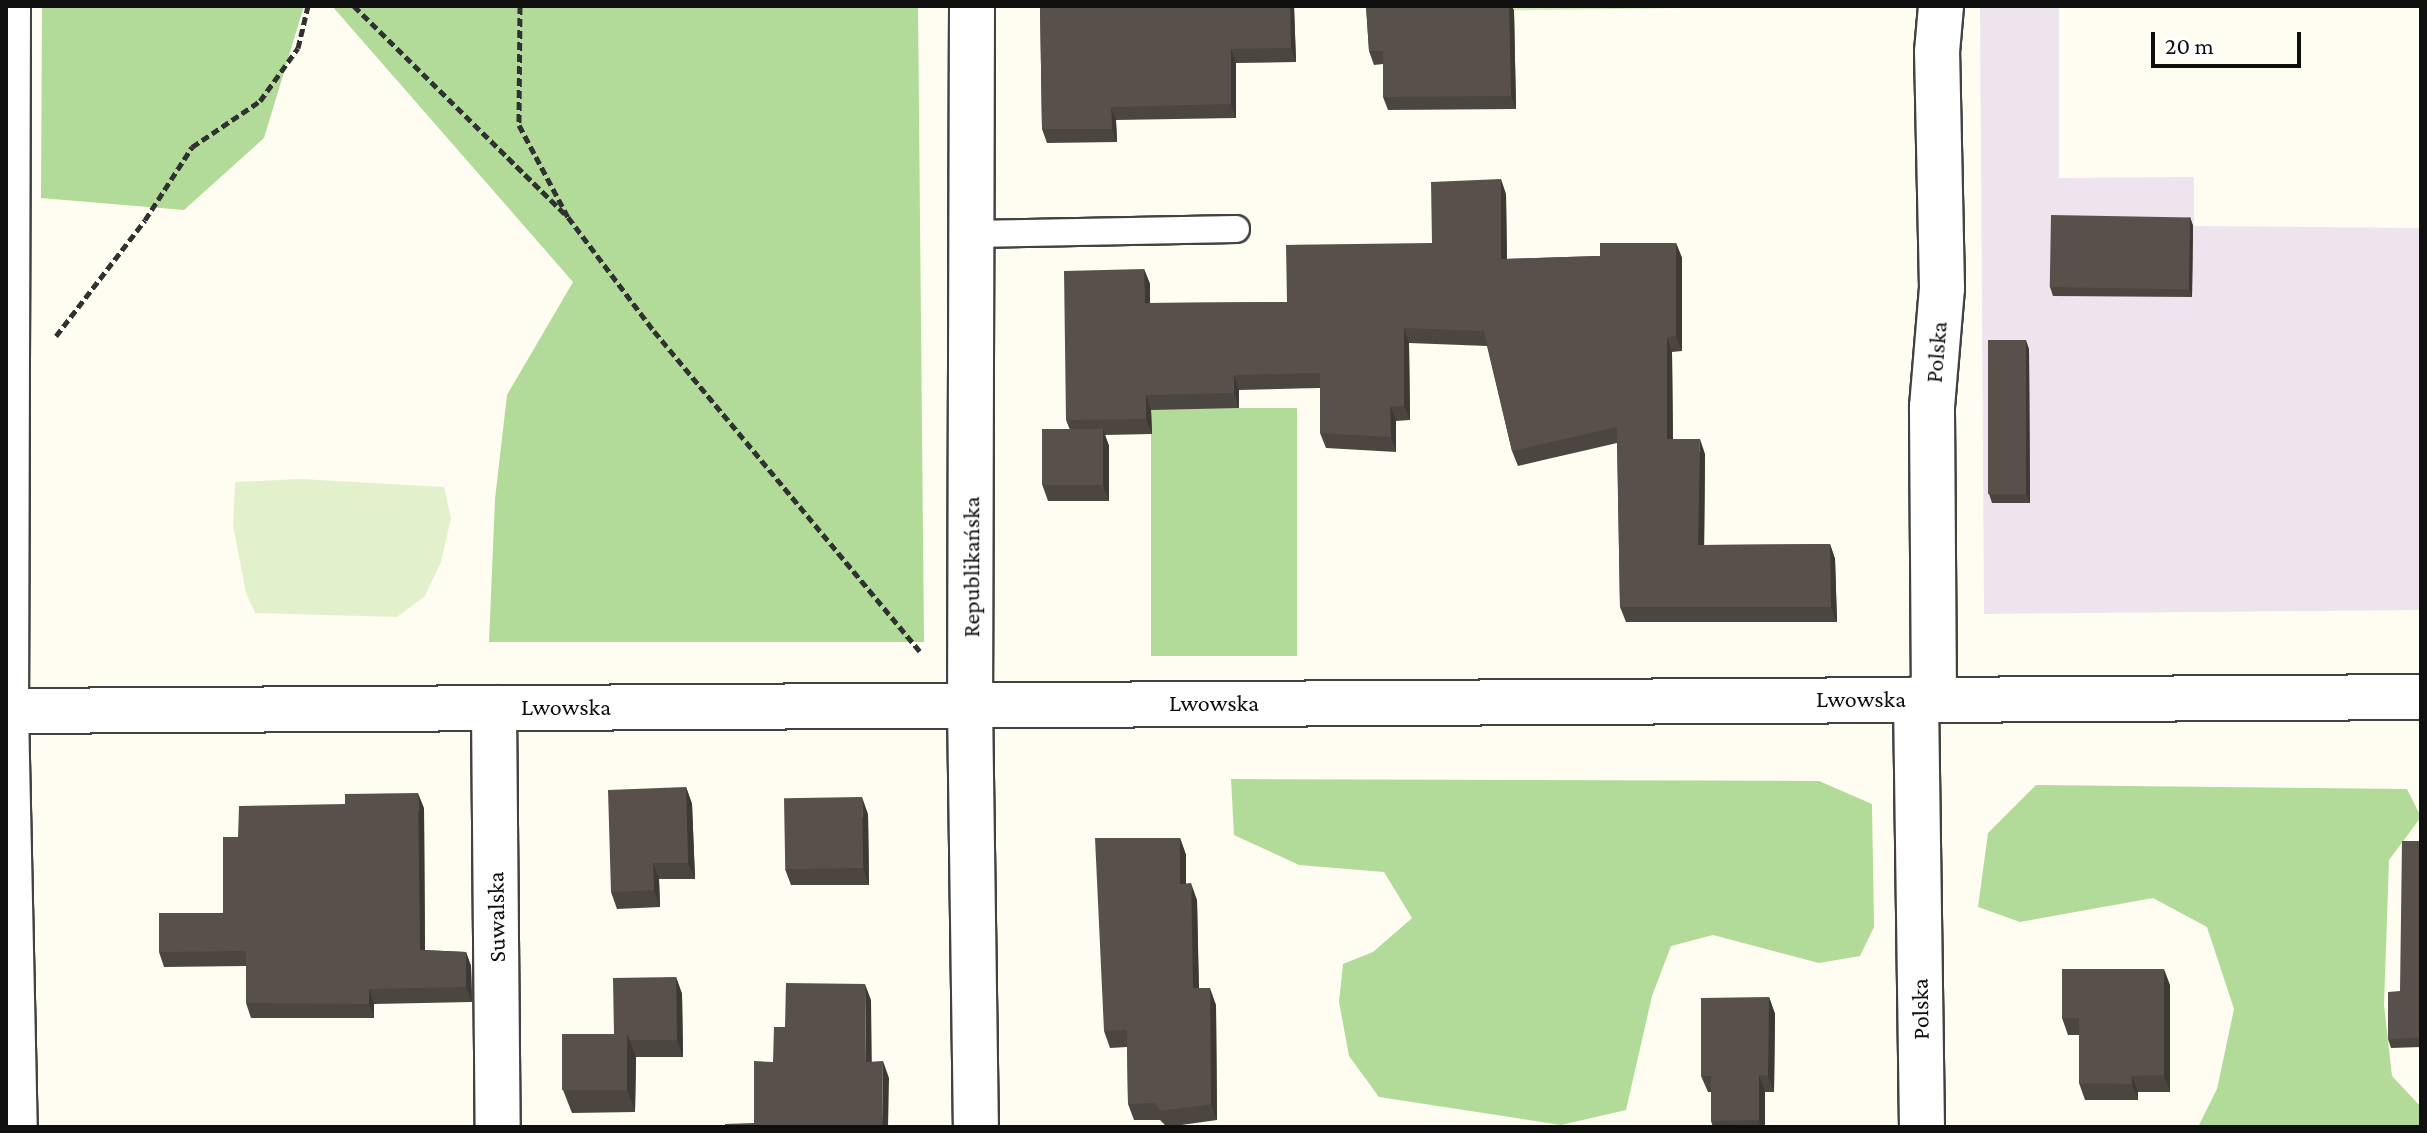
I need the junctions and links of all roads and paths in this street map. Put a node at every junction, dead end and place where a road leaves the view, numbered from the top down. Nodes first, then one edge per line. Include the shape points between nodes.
1 (8, 6) edge
2 (308, 6) edge
3 (354, 6) edge
4 (520, 6) edge
5 (972, 6) edge
6 (1941, 6) edge
7 (568, 217) junction
8 (1236, 229) dead end
9 (973, 234) junction
10 (48, 348) dead end
11 (2421, 697) edge
12 (1925, 699) junction
13 (970, 704) junction
14 (494, 708) junction
15 (6, 711) edge
16 (15, 1127) edge
17 (498, 1127) edge
18 (976, 1127) edge
19 (1922, 1127) edge

1 - 15 street
2 - 10 path via 298,48 260,101 192,147 145,220
3 - 7 path
4 - 7 path via 519,125
5 - 9 street, Republikańska
6 - 12 street, Polska via 1937,52 1942,288 1932,407
7 - 13 path via 881,609
8 - 9 lane
9 - 13 street, Republikańska
11 - 12 street, Lwowska
12 - 13 street, Lwowska
12 - 19 street, Polska
13 - 14 street, Lwowska
13 - 18 street, Republikańska
14 - 15 street, Lwowska
14 - 17 street, Suwalska
15 - 16 street

